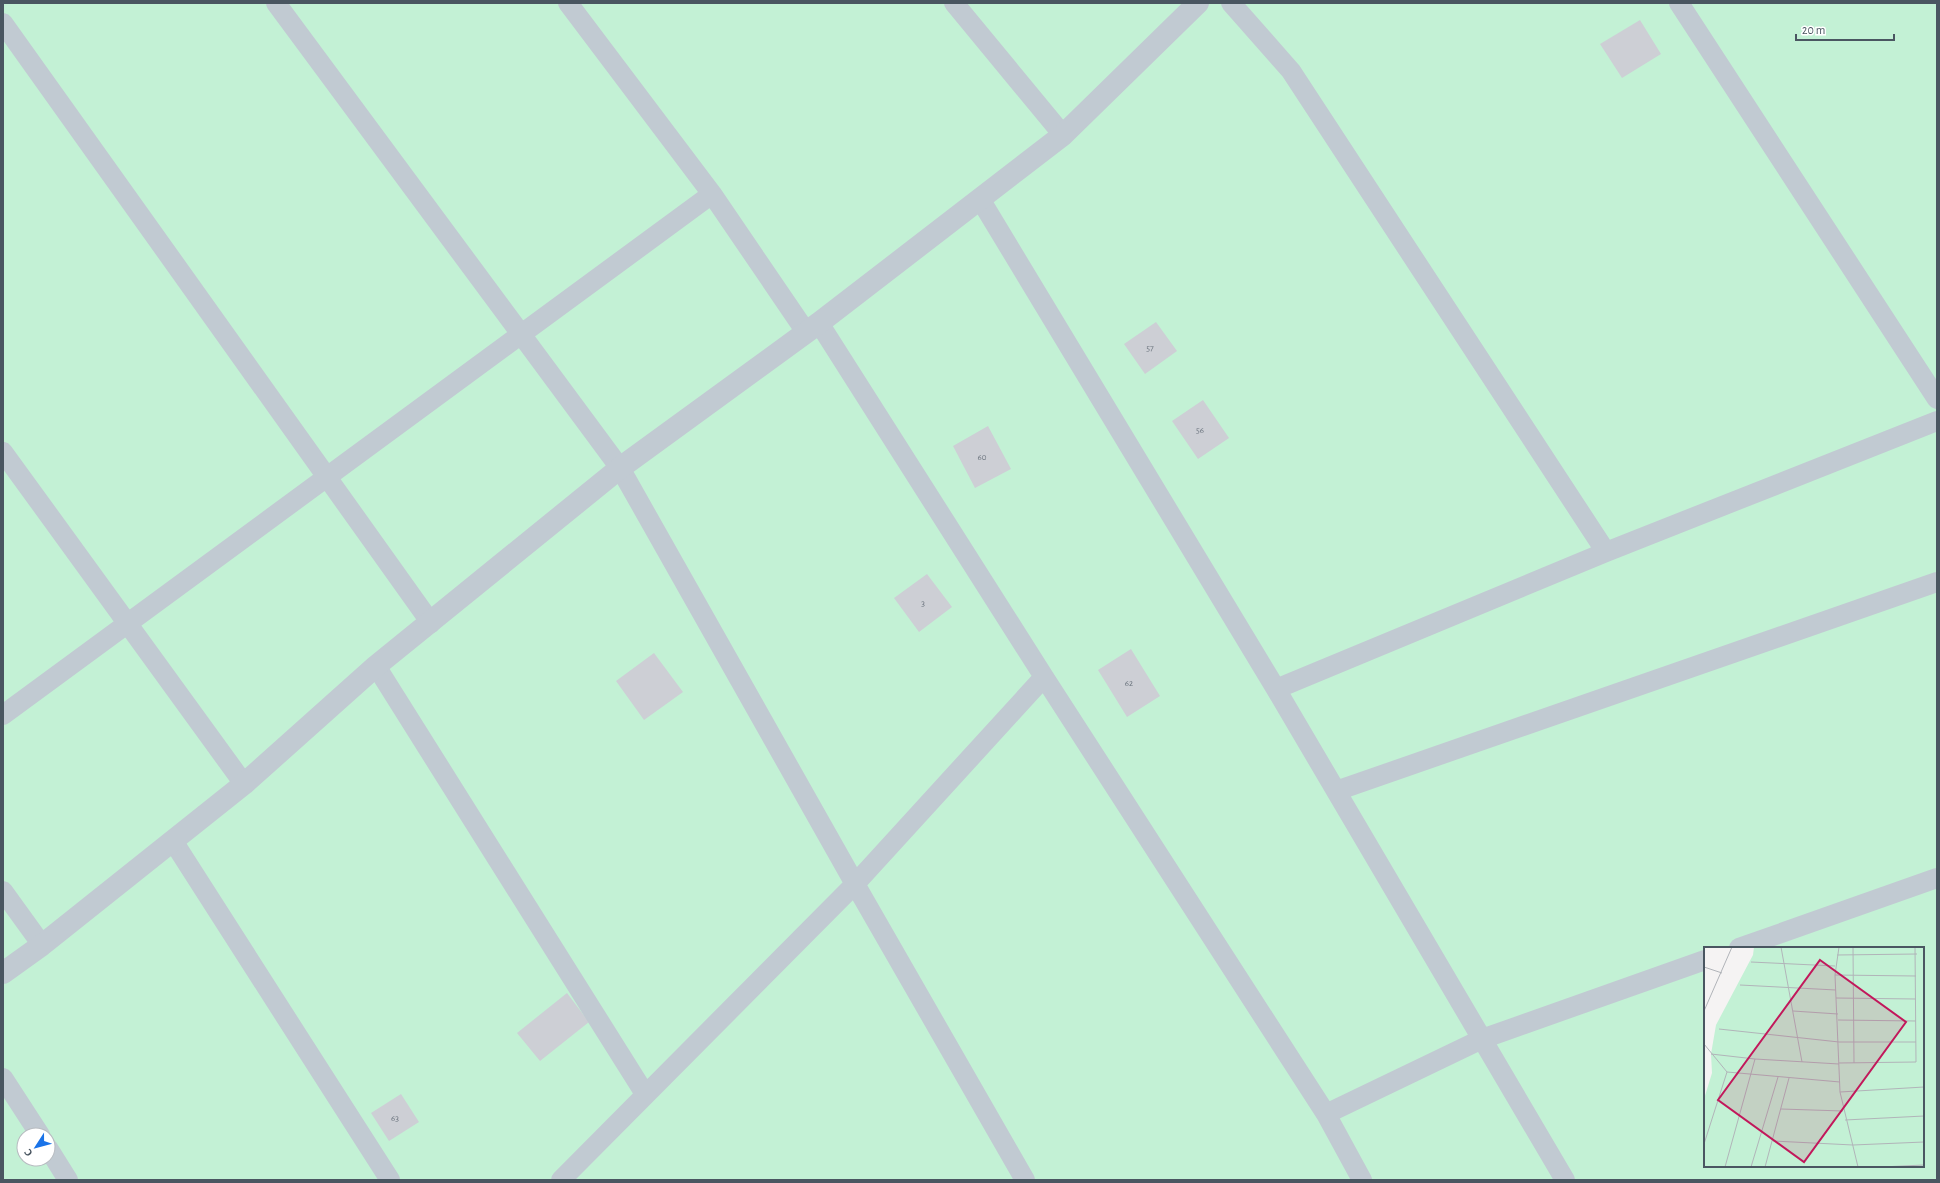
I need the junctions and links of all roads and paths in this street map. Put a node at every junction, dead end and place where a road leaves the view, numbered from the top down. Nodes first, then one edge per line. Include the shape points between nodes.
1 (276, 3) edge
2 (568, 3) edge
3 (954, 3) edge
4 (1198, 3) edge
5 (1231, 3) edge
6 (1679, 3) edge
7 (3, 23) edge
8 (1063, 135) junction
9 (712, 194) junction
10 (980, 199) junction
11 (813, 327) junction
12 (521, 334) junction
13 (1937, 399) edge
14 (1937, 422) edge
15 (3, 452) edge
16 (620, 468) junction
17 (327, 477) junction
18 (1606, 552) junction
19 (1937, 582) edge
20 (431, 623) junction
21 (128, 624) junction
22 (376, 666) junction
23 (1044, 677) junction
24 (1276, 689) junction
25 (3, 715) edge
26 (244, 784) junction
27 (1336, 791) junction
28 (172, 841) junction
29 (1937, 878) edge
30 (855, 884) junction
31 (3, 891) edge
32 (42, 945) junction
33 (1742, 947) edge
34 (1704, 960) edge
35 (3, 973) edge
36 (1482, 1039) junction
37 (3, 1078) edge
38 (645, 1094) junction
39 (1326, 1114) junction
40 (35, 1127) edge
41 (56, 1161) edge
42 (68, 1180) edge
43 (390, 1180) edge
44 (561, 1180) edge
45 (1025, 1180) edge
46 (1362, 1180) edge
47 (1565, 1180) edge

1 - 12 lane
2 - 9 lane
3 - 8 lane
4 - 8 street
5 - 18 lane via 1291,71
6 - 13 lane
7 - 17 lane
8 - 10 street
9 - 11 lane
9 - 12 lane
10 - 11 street
10 - 24 lane
11 - 16 street
11 - 23 lane
12 - 16 lane
12 - 17 lane
14 - 18 lane
15 - 21 lane
16 - 20 street
16 - 30 lane
17 - 20 lane
17 - 21 lane
18 - 24 lane
19 - 27 lane
20 - 22 street
21 - 25 lane
21 - 26 lane
22 - 26 street
22 - 38 lane
23 - 30 lane
23 - 39 lane
24 - 27 lane
26 - 28 street
27 - 36 lane
28 - 32 street
28 - 43 lane
29 - 33 lane
30 - 38 lane
30 - 45 lane
31 - 32 lane
32 - 35 street
34 - 36 lane
36 - 39 lane
36 - 47 lane
37 - 40 lane
38 - 44 lane
39 - 46 lane
41 - 42 lane

